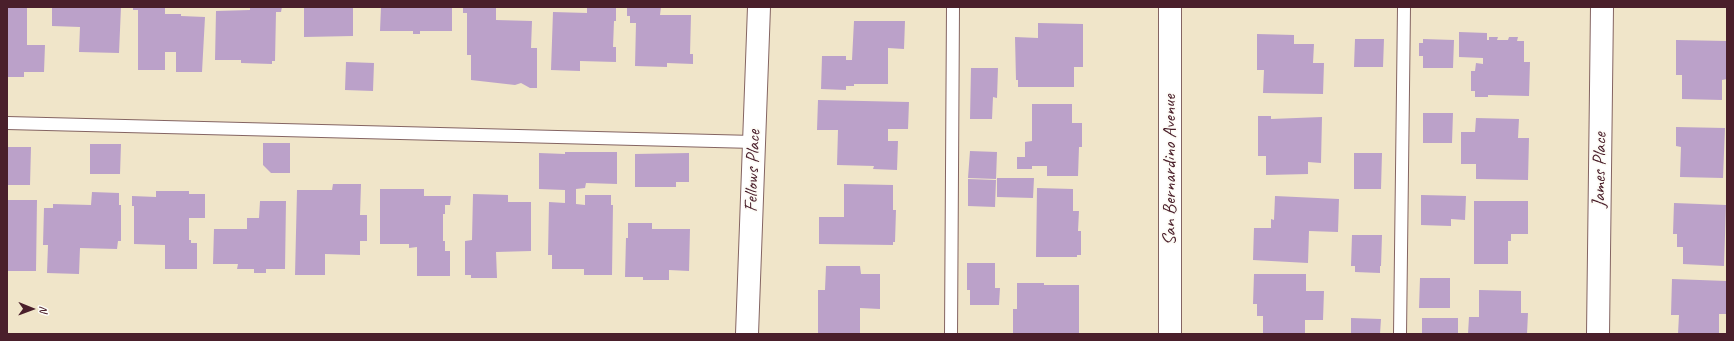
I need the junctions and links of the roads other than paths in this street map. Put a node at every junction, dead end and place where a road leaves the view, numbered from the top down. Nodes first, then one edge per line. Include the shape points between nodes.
1 (759, 7) edge
2 (953, 7) edge
3 (1170, 7) edge
4 (1404, 7) edge
5 (1602, 7) edge
6 (7, 123) edge
7 (754, 142) junction
8 (747, 334) edge
9 (951, 334) edge
10 (1170, 334) edge
11 (1400, 334) edge
12 (1598, 334) edge

1 - 7 street, Fellows Place
2 - 9 lane
3 - 10 street, San Bernardino Avenue
4 - 11 lane
5 - 12 street, James Place
6 - 7 lane
7 - 8 street, Fellows Place

